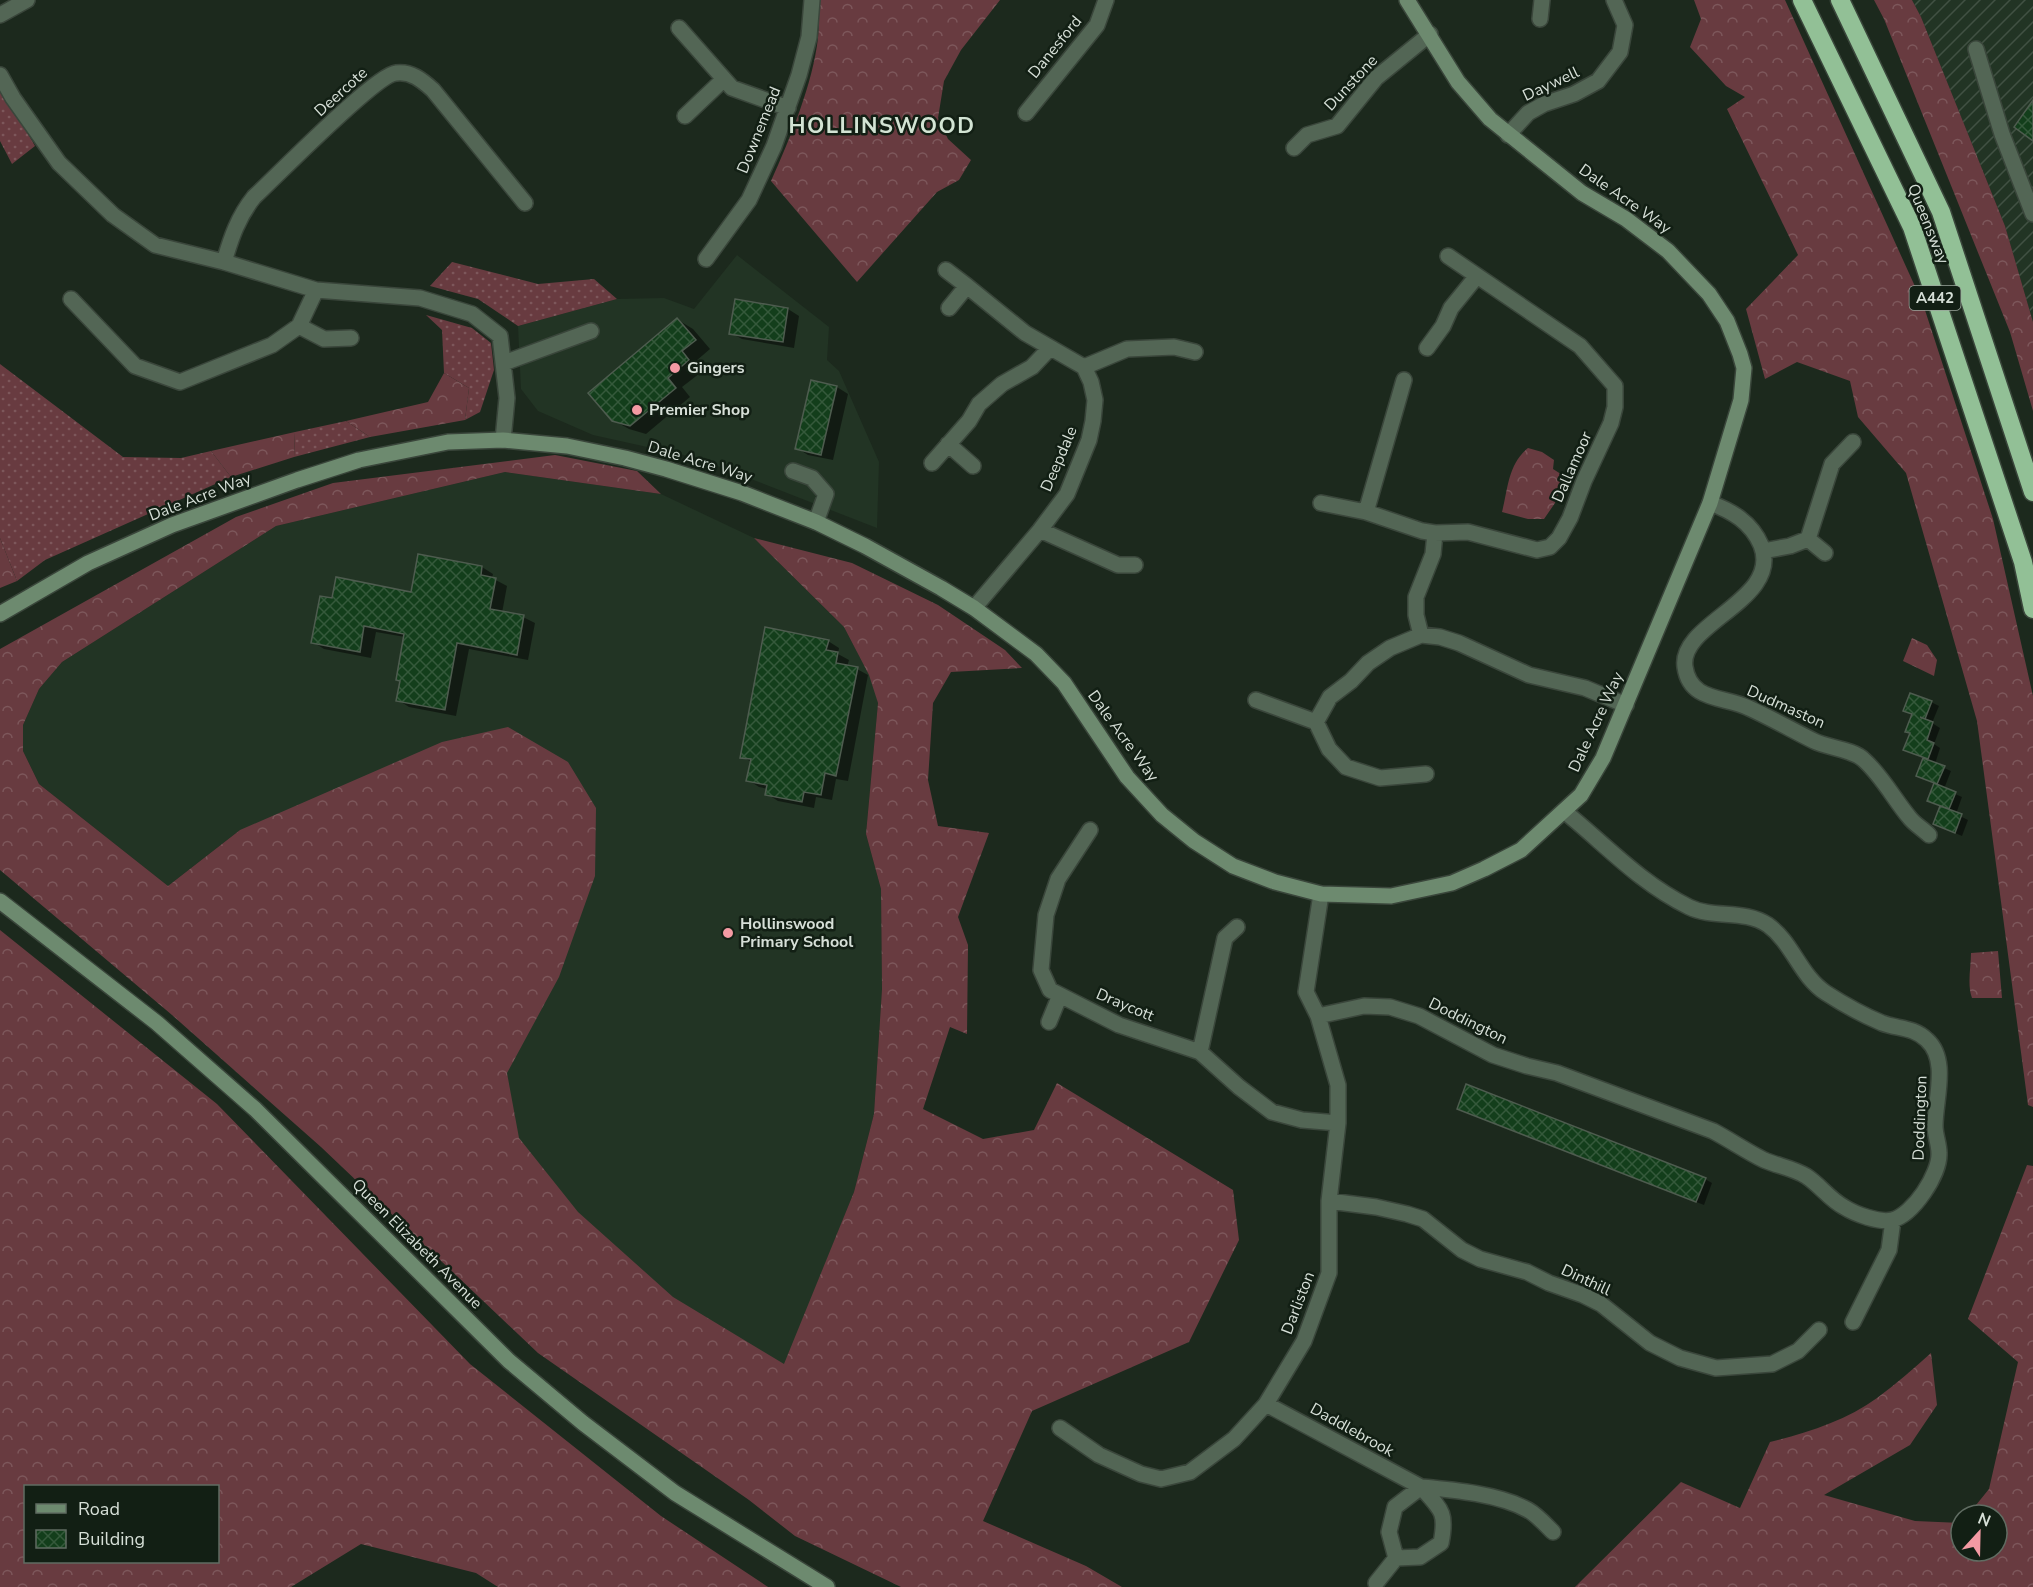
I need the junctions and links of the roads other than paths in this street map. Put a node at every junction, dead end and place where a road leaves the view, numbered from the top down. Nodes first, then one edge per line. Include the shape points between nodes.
1 (27, 0) edge
2 (812, 0) edge
3 (1106, 0) edge
4 (1407, 0) edge
5 (1542, 0) edge
6 (1614, 0) edge
7 (1802, 0) edge
8 (1840, 0) edge
9 (0, 15) edge
10 (1540, 20) dead end
11 (679, 28) dead end
12 (1430, 34) junction
13 (1976, 49) dead end
14 (0, 75) edge
15 (724, 79) junction
16 (788, 108) junction
17 (1026, 113) dead end
18 (685, 116) dead end
19 (1508, 135) junction
20 (1294, 148) dead end
21 (525, 203) dead end
22 (2033, 214) edge
23 (1448, 256) dead end
24 (706, 259) dead end
25 (224, 262) junction
26 (946, 270) dead end
27 (1477, 276) junction
28 (967, 286) junction
29 (316, 290) junction
30 (70, 299) dead end
31 (949, 308) dead end
32 (299, 326) junction
33 (591, 332) dead end
34 (351, 338) dead end
35 (1050, 348) junction
36 (1427, 348) dead end
37 (1195, 352) dead end
38 (504, 363) junction
39 (1084, 367) junction
40 (1404, 380) dead end
41 (503, 440) junction
42 (1853, 442) dead end
43 (948, 444) junction
44 (932, 463) dead end
45 (973, 466) dead end
46 (794, 471) dead end
47 (2033, 492) edge
48 (1321, 503) dead end
49 (1710, 503) junction
50 (1366, 512) junction
51 (816, 522) junction
52 (1040, 530) junction
53 (1435, 533) junction
54 (1808, 539) junction
55 (1763, 551) junction
56 (1825, 553) dead end
57 (1135, 565) dead end
58 (974, 608) junction
59 (2033, 609) edge
60 (0, 614) edge
61 (1421, 635) junction
62 (1256, 700) dead end
63 (1626, 705) junction
64 (1316, 722) junction
65 (1426, 774) dead end
66 (1564, 811) junction
67 (1090, 830) dead end
68 (1929, 835) dead end
69 (1321, 894) junction
70 (0, 901) edge
71 (1237, 927) dead end
72 (1060, 995) junction
73 (1318, 1016) junction
74 (1049, 1022) dead end
75 (1200, 1052) junction
76 (1338, 1123) junction
77 (1329, 1201) junction
78 (1893, 1220) junction
79 (1853, 1322) dead end
80 (1819, 1330) dead end
81 (1266, 1404) junction
82 (1060, 1428) dead end
83 (1421, 1487) junction
84 (1554, 1532) dead end
85 (1396, 1558) junction
86 (1376, 1583) dead end
87 (827, 1587) edge

1 - 9 street
2 - 16 street, Downemead via 809,37
3 - 17 street, Danesford via 1097,25
4 - 12 street, Dale Acre Way
5 - 10 street
6 - 19 street, Daywell via 1625,25 1620,52 1598,81 1528,113
7 - 59 highway, Queensway / A442 via 1912,227 2023,562
8 - 47 highway, Queensway / A442 via 1941,212
11 - 15 street
12 - 19 street, Dale Acre Way via 1458,82
12 - 20 street, Dunstone via 1376,78 1337,126 1307,135
13 - 22 street via 2002,134
14 - 25 street via 58,163 114,215 155,245
15 - 16 street via 732,88
15 - 18 street
16 - 24 street, Downemead via 749,200
19 - 49 street, Dale Acre Way via 1582,193 1626,219 1668,251 1709,294 1727,321 1744,368 1741,400
21 - 25 street, Deercote via 433,90 408,73 394,73 382,78 347,109 254,197 243,211
23 - 27 street, Dallamoor
25 - 29 street
26 - 28 street
27 - 36 street via 1451,308
27 - 53 street, Dallamoor via 1580,346 1615,386 1615,407 1569,518 1550,547 1537,550 1468,532
28 - 31 street
28 - 35 street
29 - 32 street
29 - 38 street via 420,298 472,314 500,336
30 - 32 street via 135,366 180,382 272,345
32 - 34 street via 324,339
33 - 38 street
35 - 39 street
35 - 43 street via 1032,367 979,404
37 - 39 street via 1174,347 1127,349
38 - 41 street via 507,398
39 - 52 street, Deepdale via 1095,400 1089,440 1066,494
40 - 50 street
41 - 51 street, Dale Acre Way via 567,446 666,469
41 - 60 street, Dale Acre Way via 448,442 359,460 297,480 172,525 88,563
42 - 54 street via 1832,464
43 - 44 street
43 - 45 street
46 - 51 street via 812,478 826,494
48 - 50 street, Dallamoor
49 - 55 street via 1733,512 1748,524
49 - 63 street, Dale Acre Way
50 - 53 street, Dallamoor
51 - 58 street, Dale Acre Way
52 - 57 street via 1118,565
52 - 58 street, Deepdale
53 - 61 street via 1433,554 1416,597
54 - 55 street
54 - 56 street
55 - 68 street, Dudmaston via 1764,563 1745,597 1688,648 1684,666 1690,684 1704,694 1745,706 1815,742 1863,758 1910,819
58 - 69 street, Dale Acre Way via 1036,654 1064,683 1127,777 1162,815 1233,866
61 - 63 street via 1459,643 1529,675 1585,688
61 - 64 street via 1368,663 1330,697
62 - 64 street
63 - 66 street, Dale Acre Way via 1603,758 1581,795
64 - 65 street via 1329,749 1346,767 1380,778
66 - 69 street, Dale Acre Way via 1521,850 1452,883 1391,896
66 - 78 street, Doddington via 1650,884 1693,908 1749,916 1766,924 1783,938 1807,976 1824,992 1872,1019 1910,1029 1930,1042 1940,1066 1935,1108 1937,1167 1918,1200
67 - 72 street, Draycott via 1058,879 1046,915 1041,970 1050,990
69 - 73 street, Darliston via 1306,992
70 - 87 street, Queen Elizabeth Avenue via 157,1023 255,1109 509,1361 583,1423 675,1493
71 - 75 street via 1226,938
72 - 74 street
72 - 75 street, Draycott via 1119,1025
73 - 76 street, Darliston via 1338,1085
73 - 78 street, Doddington via 1364,1006 1390,1007 1419,1016 1493,1055 1557,1073 1713,1131 1762,1159 1804,1174 1846,1209
75 - 76 street, Draycott via 1272,1112
76 - 77 street, Darliston
77 - 80 street, Dinthill via 1423,1219 1462,1250 1583,1295 1601,1304 1650,1343 1680,1358 1716,1368 1772,1364 1798,1351
77 - 81 street, Darliston via 1329,1273 1304,1341
78 - 79 street via 1889,1250
81 - 82 street, Darliston via 1234,1439 1190,1472 1161,1479 1099,1455
81 - 83 street, Daddlebrook
83 - 84 street, Daddlebrook via 1494,1498 1529,1511
83 - 85 street via 1395,1507 1389,1532
83 - 85 street, Daddlebrook via 1438,1505 1445,1522 1441,1543 1420,1557
85 - 86 street

